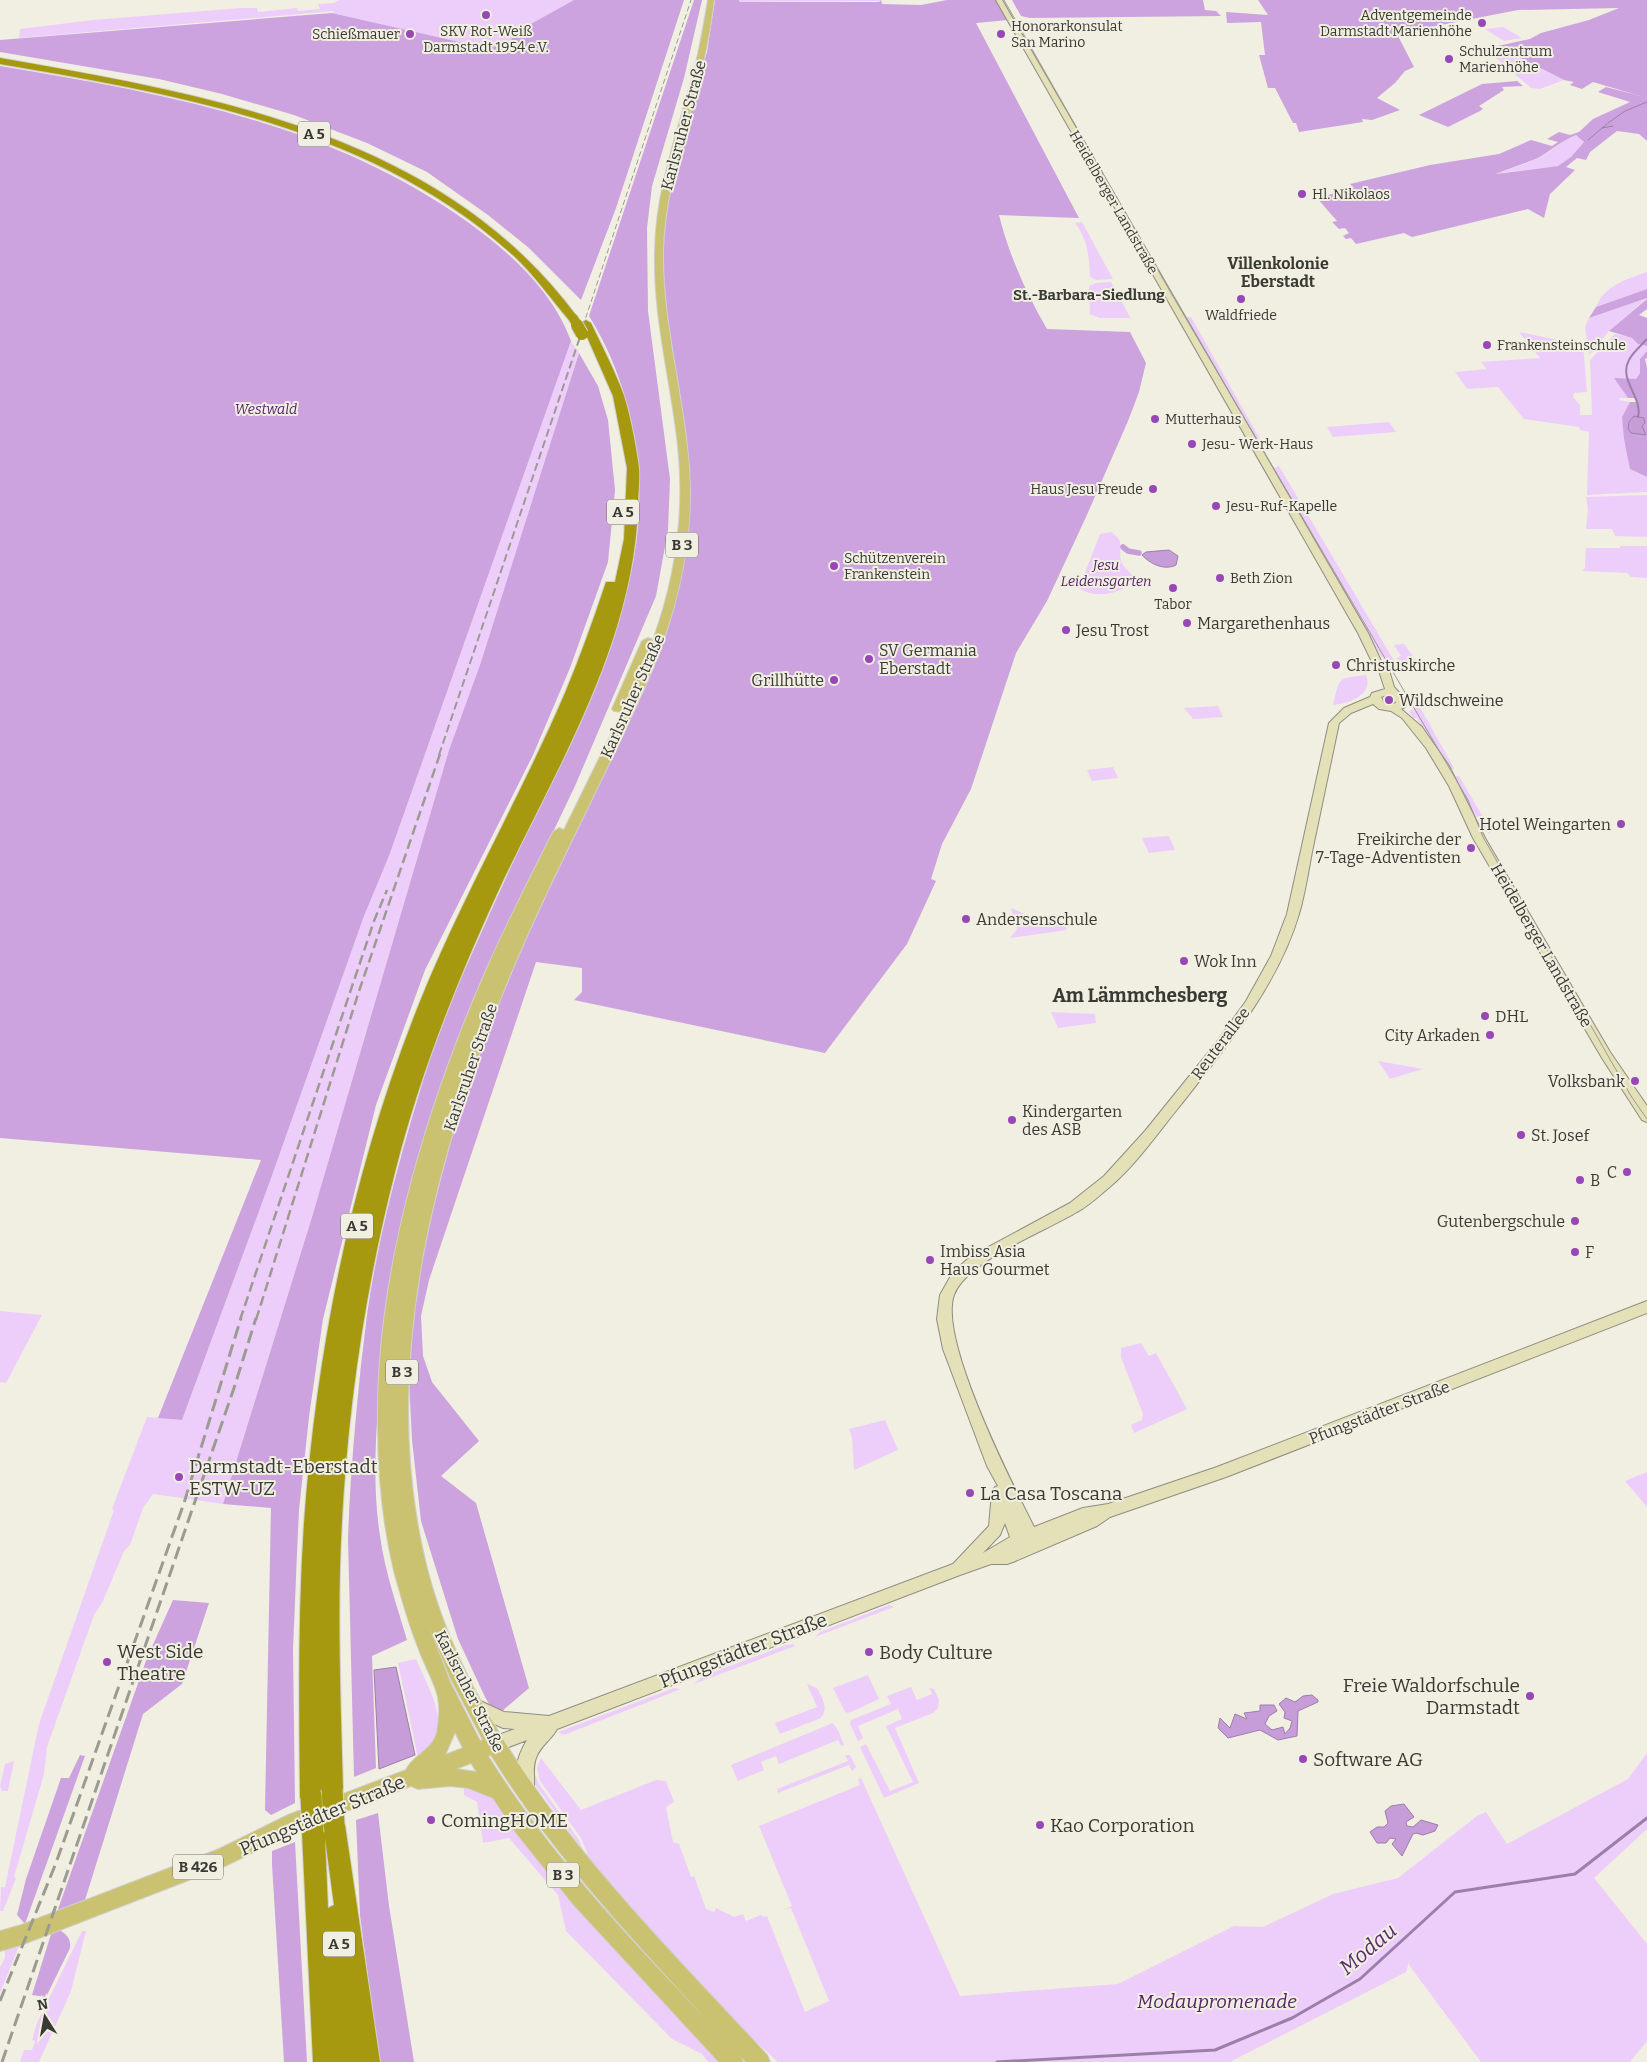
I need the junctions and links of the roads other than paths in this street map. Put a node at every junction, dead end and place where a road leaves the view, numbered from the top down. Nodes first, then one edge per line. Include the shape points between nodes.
1 (706, 0) edge
2 (711, 0) edge
3 (999, 0) edge
4 (0, 59) edge
5 (549, 274) dead end
6 (561, 289) dead end
7 (574, 313) junction
8 (1378, 664) junction
9 (578, 693) junction
10 (1393, 693) junction
11 (1379, 699) junction
12 (1398, 706) junction
13 (1647, 1117) edge
14 (1647, 1307) edge
15 (995, 1466) junction
16 (1000, 1492) junction
17 (1108, 1511) junction
18 (1020, 1514) junction
19 (1052, 1526) junction
20 (1027, 1542) junction
21 (957, 1568) junction
22 (447, 1694) junction
23 (476, 1707) junction
24 (553, 1723) junction
25 (496, 1744) junction
26 (476, 1752) junction
27 (400, 1782) junction
28 (499, 1792) junction
29 (527, 1793) junction
30 (311, 1797) joint
31 (323, 1829) junction
32 (0, 1941) edge
33 (325, 2062) edge
34 (347, 2062) edge
35 (368, 2062) edge
36 (733, 2062) edge
37 (760, 2062) edge

1 - 22 main road, Karlsruher Straße / B 3 via 686,91 660,179 652,238 654,324 677,483 674,542 668,575 631,680 510,932 461,1050 432,1142 396,1296 386,1389 387,1466 392,1515 413,1607
2 - 23 main road, Karlsruher Straße / B 3 via 697,74 669,166 659,238 661,319 686,484 686,511 677,577 647,667 521,935 472,1056 429,1198 410,1298 400,1386 407,1516 434,1618
3 - 8 street, Heidelberger Landstraße
4 - 5 highway, A 5 via 193,94 336,137 393,162 460,200 508,236
4 - 7 highway, A 5 via 224,105 365,155 440,194 496,234
6 - 7 highway, A 5
7 - 9 highway, A 5, bridge via 584,328 614,411 621,447 624,498 612,583
8 - 10 street, Heidelberger Landstraße via 1384,670
8 - 11 street, Heidelberger Landstraße via 1382,687
9 - 30 highway, A 5 via 482,879 428,1001 384,1124 353,1240 336,1332 317,1486 310,1605
9 - 31 highway, A 5, bridge via 442,1001 418,1064 376,1213 352,1335 335,1490 329,1602 332,1789
10 - 11 street
10 - 12 street via 1400,696
11 - 12 street
11 - 15 street, Reuterallee via 1340,715 1333,725 1300,888 1285,938 1235,1026 1131,1158 1109,1180 1075,1207 975,1261 952,1285 945,1302 946,1334
12 - 13 street, Heidelberger Landstraße via 1423,735 1486,836
14 - 17 street, Pfungstädter Straße via 1221,1472
15 - 16 street
15 - 18 street
16 - 20 street
16 - 21 street via 995,1530
17 - 19 street, Pfungstädter Straße via 1083,1515
17 - 20 street, Pfungstädter Straße via 1092,1521
18 - 19 street via 1037,1524
18 - 20 street
19 - 20 street, Pfungstädter Straße
20 - 21 street, Pfungstädter Straße via 1006,1556 991,1557
21 - 24 street, Pfungstädter Straße
22 - 26 main road, Karlsruher Straße / B 3
22 - 27 main road via 445,1739 438,1751
23 - 24 street via 503,1720
23 - 25 main road, Karlsruher Straße / B 3
24 - 25 street, Pfungstädter Straße
24 - 29 street via 527,1756 524,1772
25 - 26 main road, B 426
25 - 29 main road, Karlsruher Straße / B 3
26 - 27 main road, Pfungstädter Straße / B 426
26 - 28 main road, Karlsruher Straße / B 3
27 - 28 main road, B 426 via 454,1776 471,1778
27 - 32 main road, Pfungstädter Straße / B 426 via 295,1822 190,1870
28 - 36 main road, Karlsruher Straße / B 3 via 578,1894
29 - 37 main road, Karlsruher Straße / B 3 via 586,1872
30 - 31 highway, A 5, bridge
31 - 33 highway, A 5
31 - 34 highway, A 5 via 336,1906
31 - 35 highway

